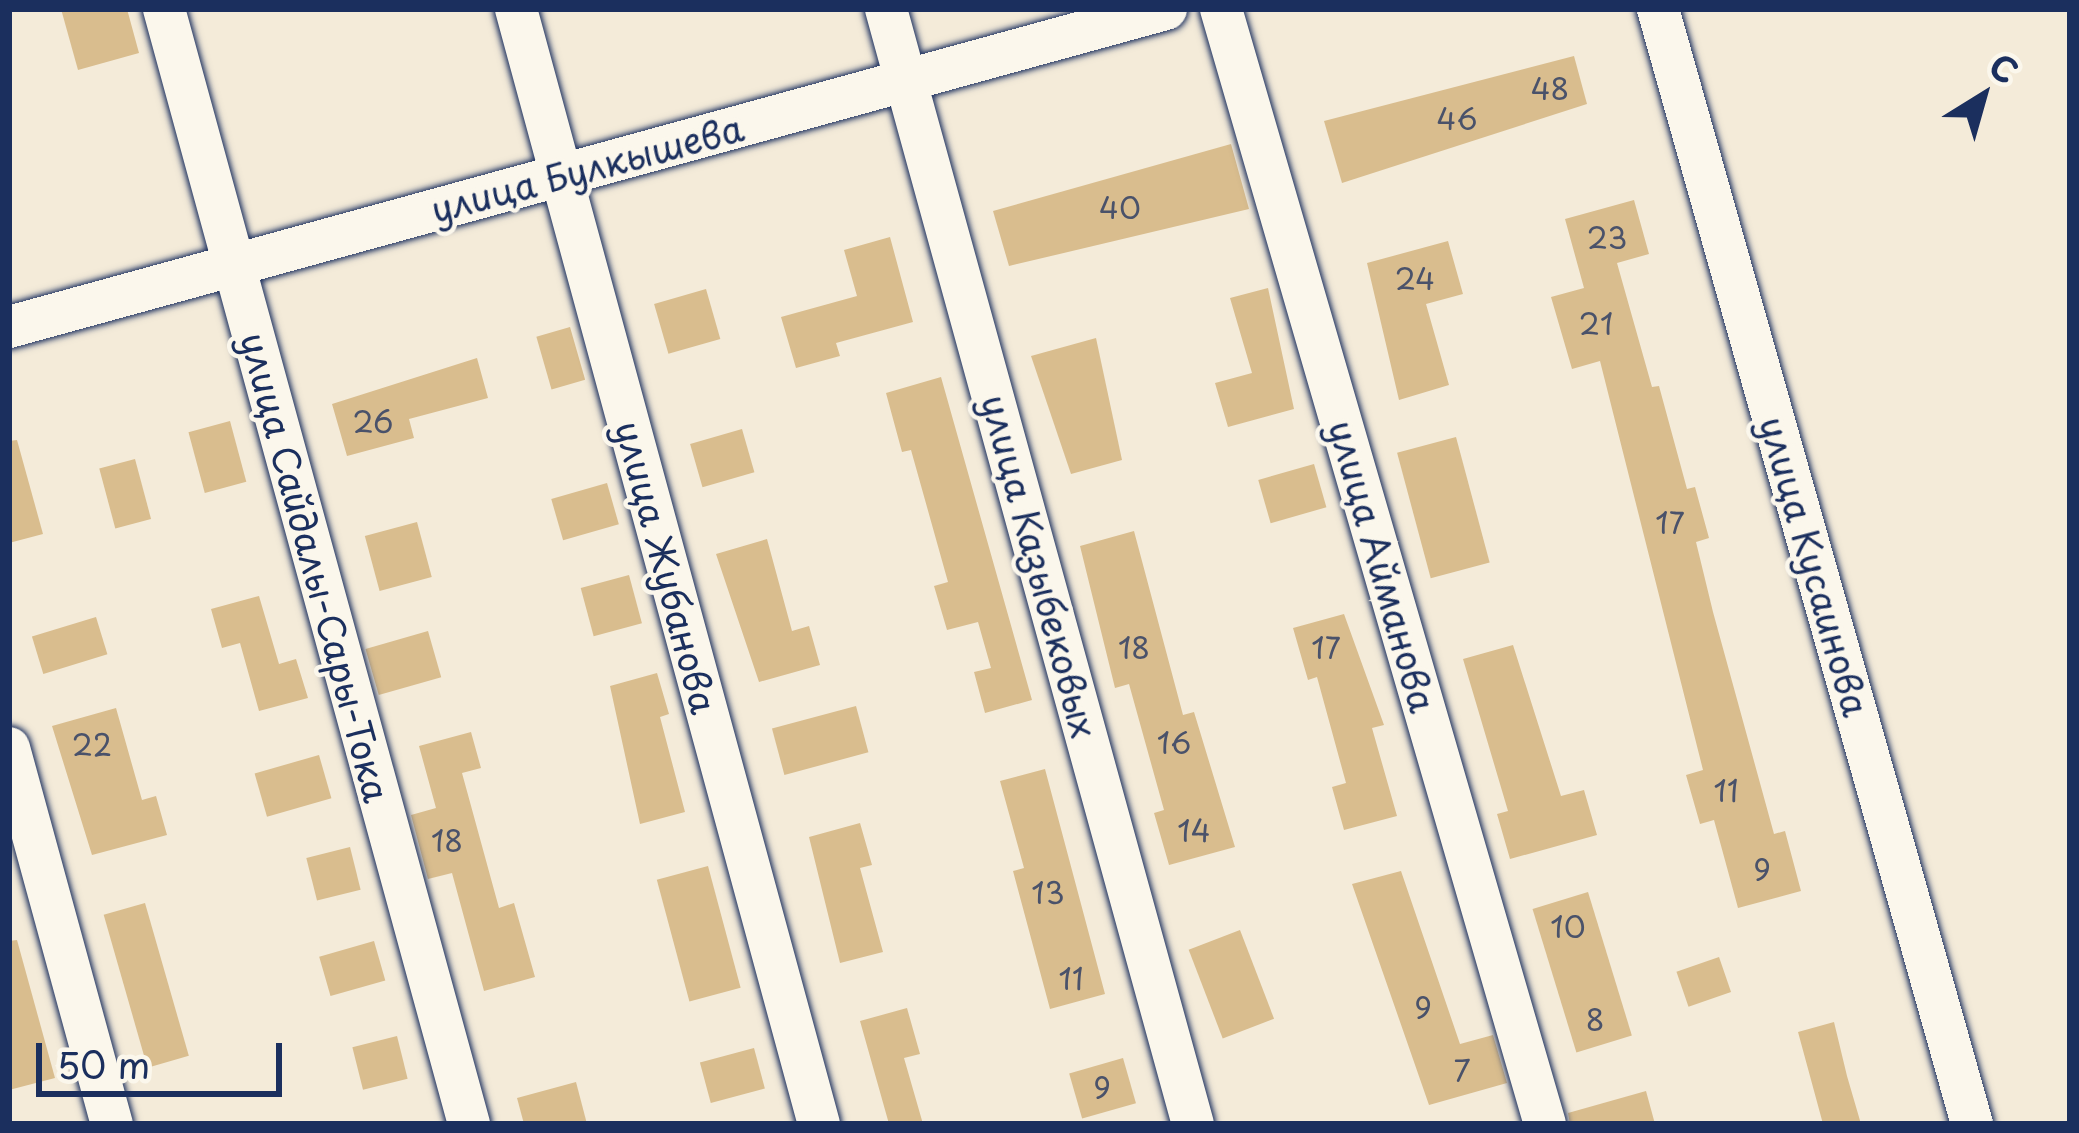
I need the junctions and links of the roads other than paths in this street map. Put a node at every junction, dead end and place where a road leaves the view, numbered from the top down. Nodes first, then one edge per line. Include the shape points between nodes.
1 (164, 9) edge
2 (516, 9) edge
3 (886, 9) edge
4 (1166, 9) edge
5 (1222, 9) edge
6 (1658, 9) edge
7 (906, 80) junction
8 (560, 176) junction
9 (234, 265) junction
10 (9, 327) edge
11 (9, 748) edge
12 (112, 1124) edge
13 (469, 1124) edge
14 (819, 1124) edge
15 (1193, 1124) edge
16 (1545, 1124) edge
17 (1972, 1124) edge

1 - 9 street, улица Сайдалы-Сары-Тока
2 - 8 street, улица Жубанова
3 - 7 street, улица Казыбековых
4 - 7 street, улица Булкышева
5 - 16 street, улица Айманова
6 - 17 street, улица Кусаинова
7 - 8 street, улица Булкышева
7 - 15 street, улица Казыбековых
8 - 9 street, улица Булкышева
8 - 14 street, улица Жубанова
9 - 10 street, улица Булкышева
9 - 13 street, улица Сайдалы-Сары-Тока
11 - 12 street

